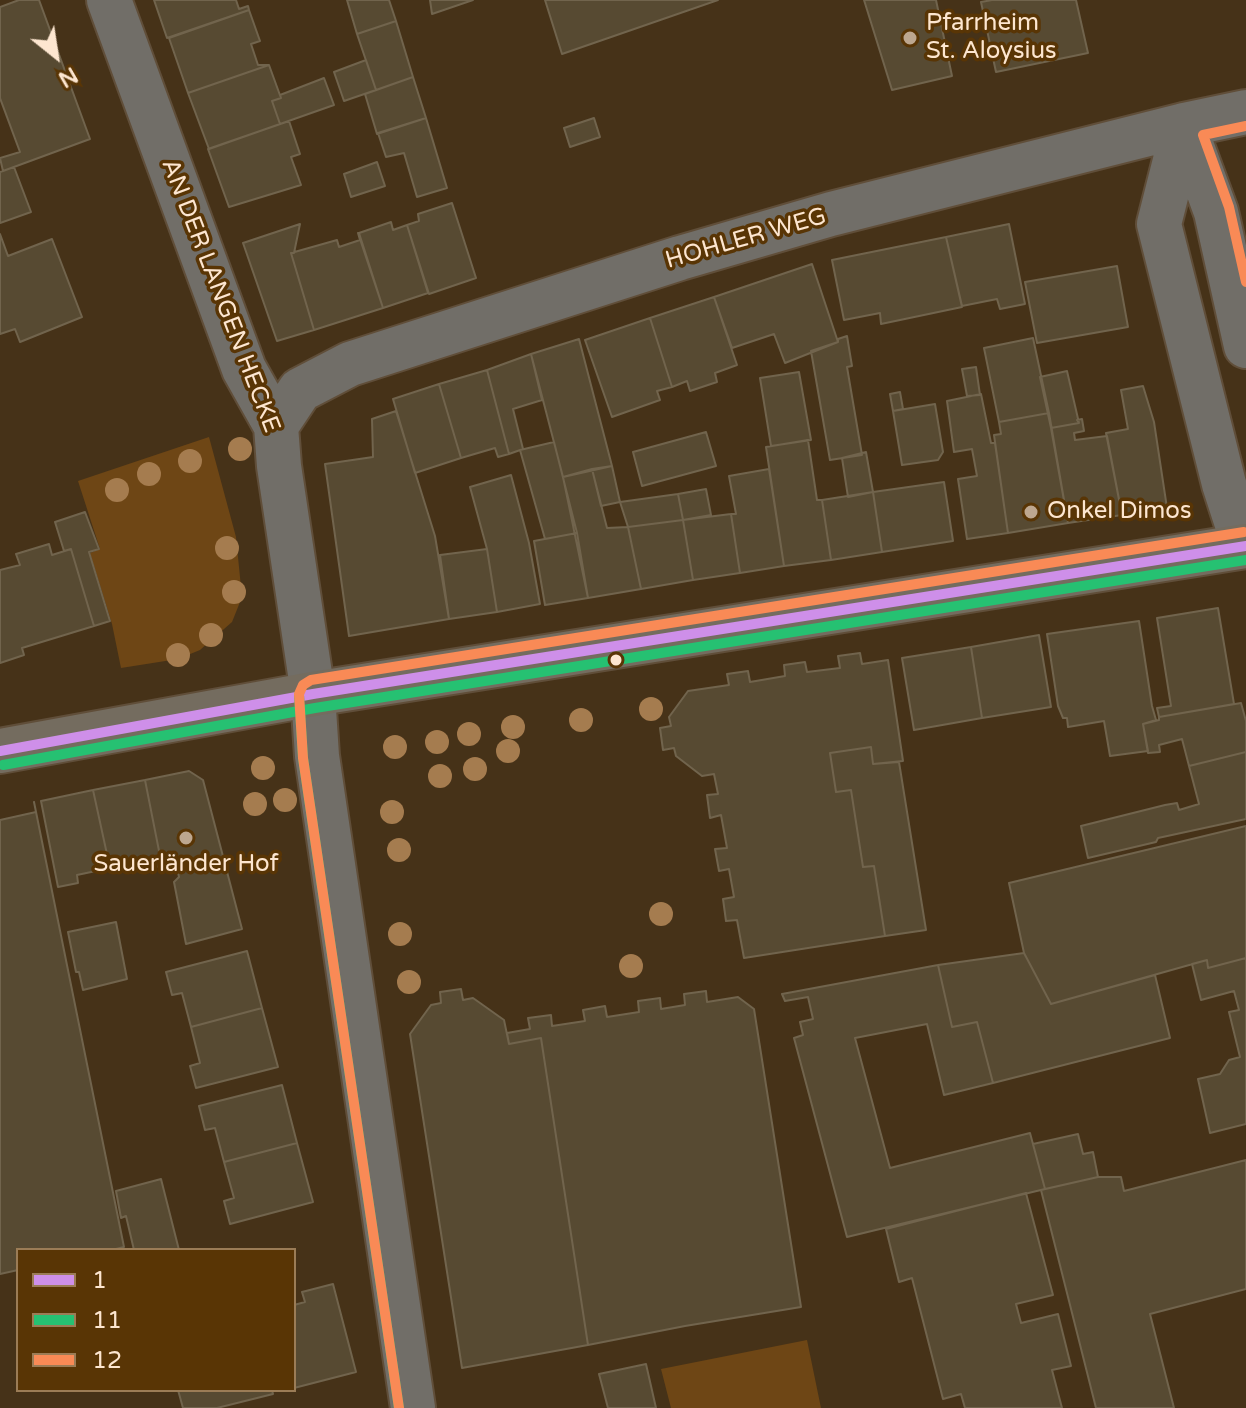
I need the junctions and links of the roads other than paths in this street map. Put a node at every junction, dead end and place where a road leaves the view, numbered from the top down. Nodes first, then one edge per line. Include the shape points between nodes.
1 (109, 0) edge
2 (1246, 112) edge
3 (1184, 125) junction
4 (1246, 346) edge
5 (276, 426) junction
6 (1245, 547) edge
7 (313, 694) junction
8 (0, 751) edge
9 (404, 1406) edge

1 - 5 street, AN DER LANGEN HECKE via 244,369
2 - 3 street, HOHLER WEG
3 - 4 street via 1216,212
3 - 5 street, HOHLER WEG via 831,214 350,364 300,390
3 - 6 street via 1159,224 1224,484
5 - 7 street, AN DER LANGEN HECKE
6 - 7 main road
7 - 8 main road
7 - 9 street, AN DER LANGEN HECKE

